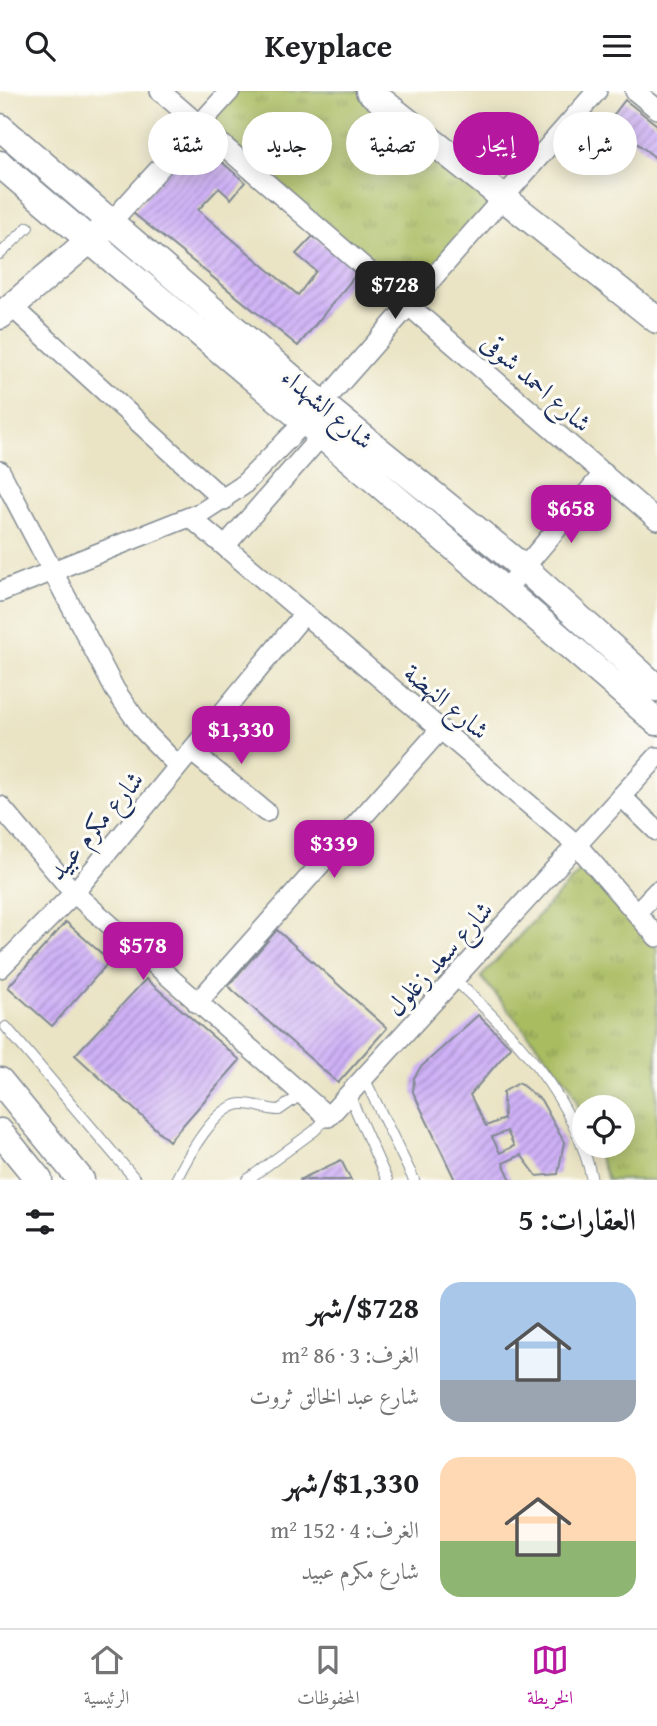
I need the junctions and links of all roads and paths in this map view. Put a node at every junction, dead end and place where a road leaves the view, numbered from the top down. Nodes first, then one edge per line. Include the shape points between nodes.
1 (160, 91) edge
2 (230, 91) edge
3 (369, 91) edge
4 (597, 91) edge
5 (635, 91) edge
6 (657, 109) edge
7 (183, 112) edge
8 (211, 112) edge
9 (0, 127) edge
10 (228, 152) edge
11 (0, 164) edge
12 (154, 175) edge
13 (505, 195) junction
14 (112, 221) junction
15 (28, 227) dead end
16 (90, 241) junction
17 (2, 249) edge
18 (407, 305) junction
19 (6, 311) edge
20 (657, 320) edge
21 (322, 404) junction
22 (312, 428) junction
23 (0, 471) edge
24 (604, 473) junction
25 (224, 500) junction
26 (190, 517) junction
27 (657, 520) edge
28 (225, 546) junction
29 (525, 569) junction
30 (53, 571) junction
31 (506, 589) junction
32 (0, 592) edge
33 (304, 614) junction
34 (657, 688) edge
35 (657, 722) edge
36 (440, 730) junction
37 (191, 751) junction
38 (657, 757) edge
39 (178, 766) junction
40 (621, 796) junction
41 (0, 806) edge
42 (266, 812) dead end
43 (657, 831) edge
44 (577, 845) junction
45 (657, 891) edge
46 (74, 893) junction
47 (636, 913) junction
48 (657, 937) edge
49 (0, 968) edge
50 (455, 980) junction
51 (197, 1003) junction
52 (6, 1027) dead end
53 (365, 1078) junction
54 (0, 1081) edge
55 (302, 1094) junction
56 (349, 1094) junction
57 (328, 1117) junction
58 (7, 1146) edge
59 (39, 1180) edge
60 (81, 1180) edge
61 (136, 1180) edge
62 (176, 1180) edge
63 (247, 1180) edge
64 (387, 1180) edge
65 (414, 1180) edge
66 (592, 1180) edge

1 - 7 street, شارع احمد شوقى
2 - 8 street
3 - 13 street
4 - 13 street
5 - 6 street
9 - 14 street, شارع الشهداء
10 - 18 street, شارع احمد شوقى
11 - 16 street, شارع الشهداء
12 - 14 street
13 - 18 street
13 - 20 street
14 - 16 street
14 - 21 street, شارع الشهداء
15 - 17 lane
16 - 19 street
16 - 22 street, شارع الشهداء
18 - 21 street
18 - 24 street, شارع احمد شوقى
19 - 25 street
21 - 22 street
21 - 29 street, شارع الشهداء
22 - 25 street
22 - 28 street
22 - 31 street, شارع الشهداء
23 - 30 street
24 - 27 street, شارع احمد شوقى
24 - 29 street
25 - 26 street
26 - 28 street, شارع النهضة
26 - 30 street
28 - 33 street, شارع النهضة
29 - 31 street
29 - 34 street, شارع الشهداء
30 - 32 street
30 - 39 street via 115,690 144,731
31 - 35 street, شارع الشهداء
33 - 36 street, شارع النهضة
33 - 37 street, شارع مكرم عبيد
36 - 44 street, شارع النهضة
36 - 51 street
37 - 39 street, شارع مكرم عبيد
37 - 42 street
38 - 40 street, شارع سعد زغلول
39 - 46 street, شارع مكرم عبيد
40 - 43 street
40 - 44 street, شارع سعد زغلول
41 - 46 street
44 - 47 street, شارع النهضة
44 - 50 street, شارع سعد زغلول
45 - 47 street
46 - 49 street, شارع مكرم عبيد
46 - 51 street
47 - 48 street, شارع النهضة
50 - 53 street, شارع سعد زغلول
50 - 66 lane via 506,1028 557,1095
51 - 55 street
52 - 61 lane
53 - 56 street, شارع سعد زغلول
53 - 65 lane
54 - 60 street
55 - 57 street
55 - 62 lane via 279,1110 239,1104 223,1111 191,1151
56 - 57 street, شارع سعد زغلول
56 - 64 lane
57 - 63 lane, شارع سعد زغلول
58 - 59 street

